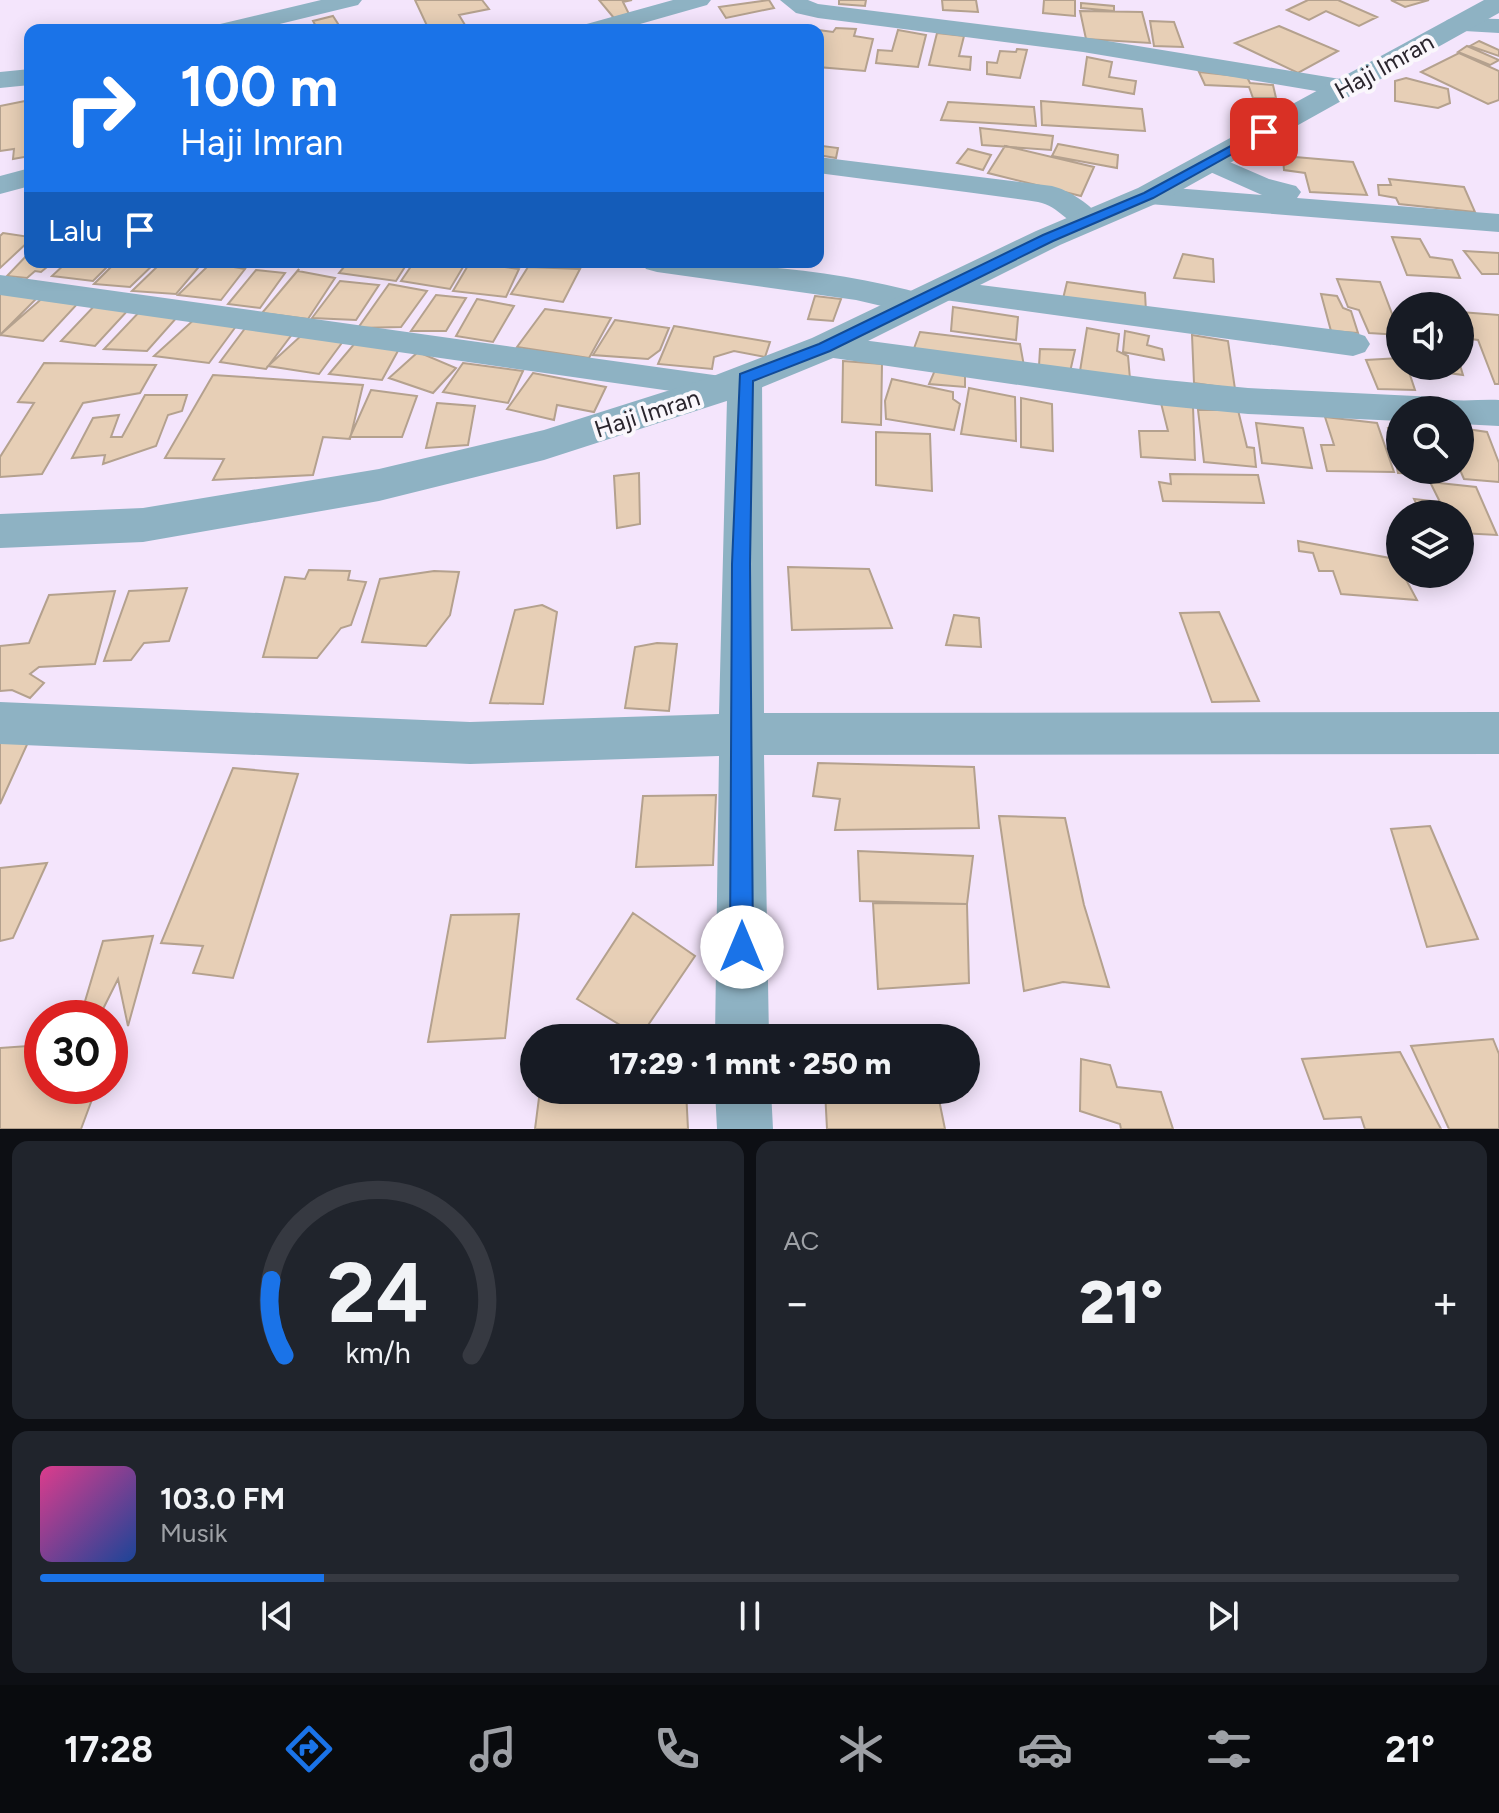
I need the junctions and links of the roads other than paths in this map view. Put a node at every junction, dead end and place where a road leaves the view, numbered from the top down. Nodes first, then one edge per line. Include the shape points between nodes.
1 (350, 0) edge
2 (699, 0) edge
3 (792, 0) edge
4 (1499, 2) edge
5 (909, 10) edge
6 (250, 24) edge
7 (613, 24) edge
8 (1456, 25) junction
9 (1499, 26) edge
10 (24, 78) edge
11 (0, 80) edge
12 (1346, 88) junction
13 (1209, 161) junction
14 (824, 166) edge
15 (24, 179) edge
16 (0, 185) edge
17 (1149, 195) junction
18 (1367, 205) dead end
19 (1087, 220) junction
20 (1499, 223) edge
21 (701, 268) edge
22 (0, 285) edge
23 (928, 297) junction
24 (1353, 344) dead end
25 (825, 347) junction
26 (734, 383) junction
27 (1386, 408) edge
28 (1474, 412) edge
29 (1499, 413) edge
30 (0, 531) edge
31 (0, 723) edge
32 (1499, 733) edge
33 (741, 734) junction
34 (742, 1024) edge
35 (744, 1104) edge
36 (745, 1129) edge

1 - 6 street
2 - 7 street
3 - 5 street via 818,11
4 - 8 street, Haji Imran
5 - 12 street
8 - 9 street
8 - 12 street, Haji Imran
10 - 11 street
12 - 13 street, Haji Imran
13 - 17 street, Haji Imran
13 - 18 street via 1260,186
14 - 19 street via 1052,195
15 - 16 street
17 - 19 street, Haji Imran
17 - 20 street
19 - 23 street, Haji Imran
21 - 23 street
22 - 26 street
23 - 24 street
23 - 25 street, Haji Imran
25 - 26 street, Haji Imran
25 - 27 street via 1171,393
26 - 30 street, Haji Imran via 544,445 379,485 143,525
26 - 33 street
28 - 29 street
31 - 33 street via 470,743
32 - 33 street
33 - 34 street
35 - 36 street

